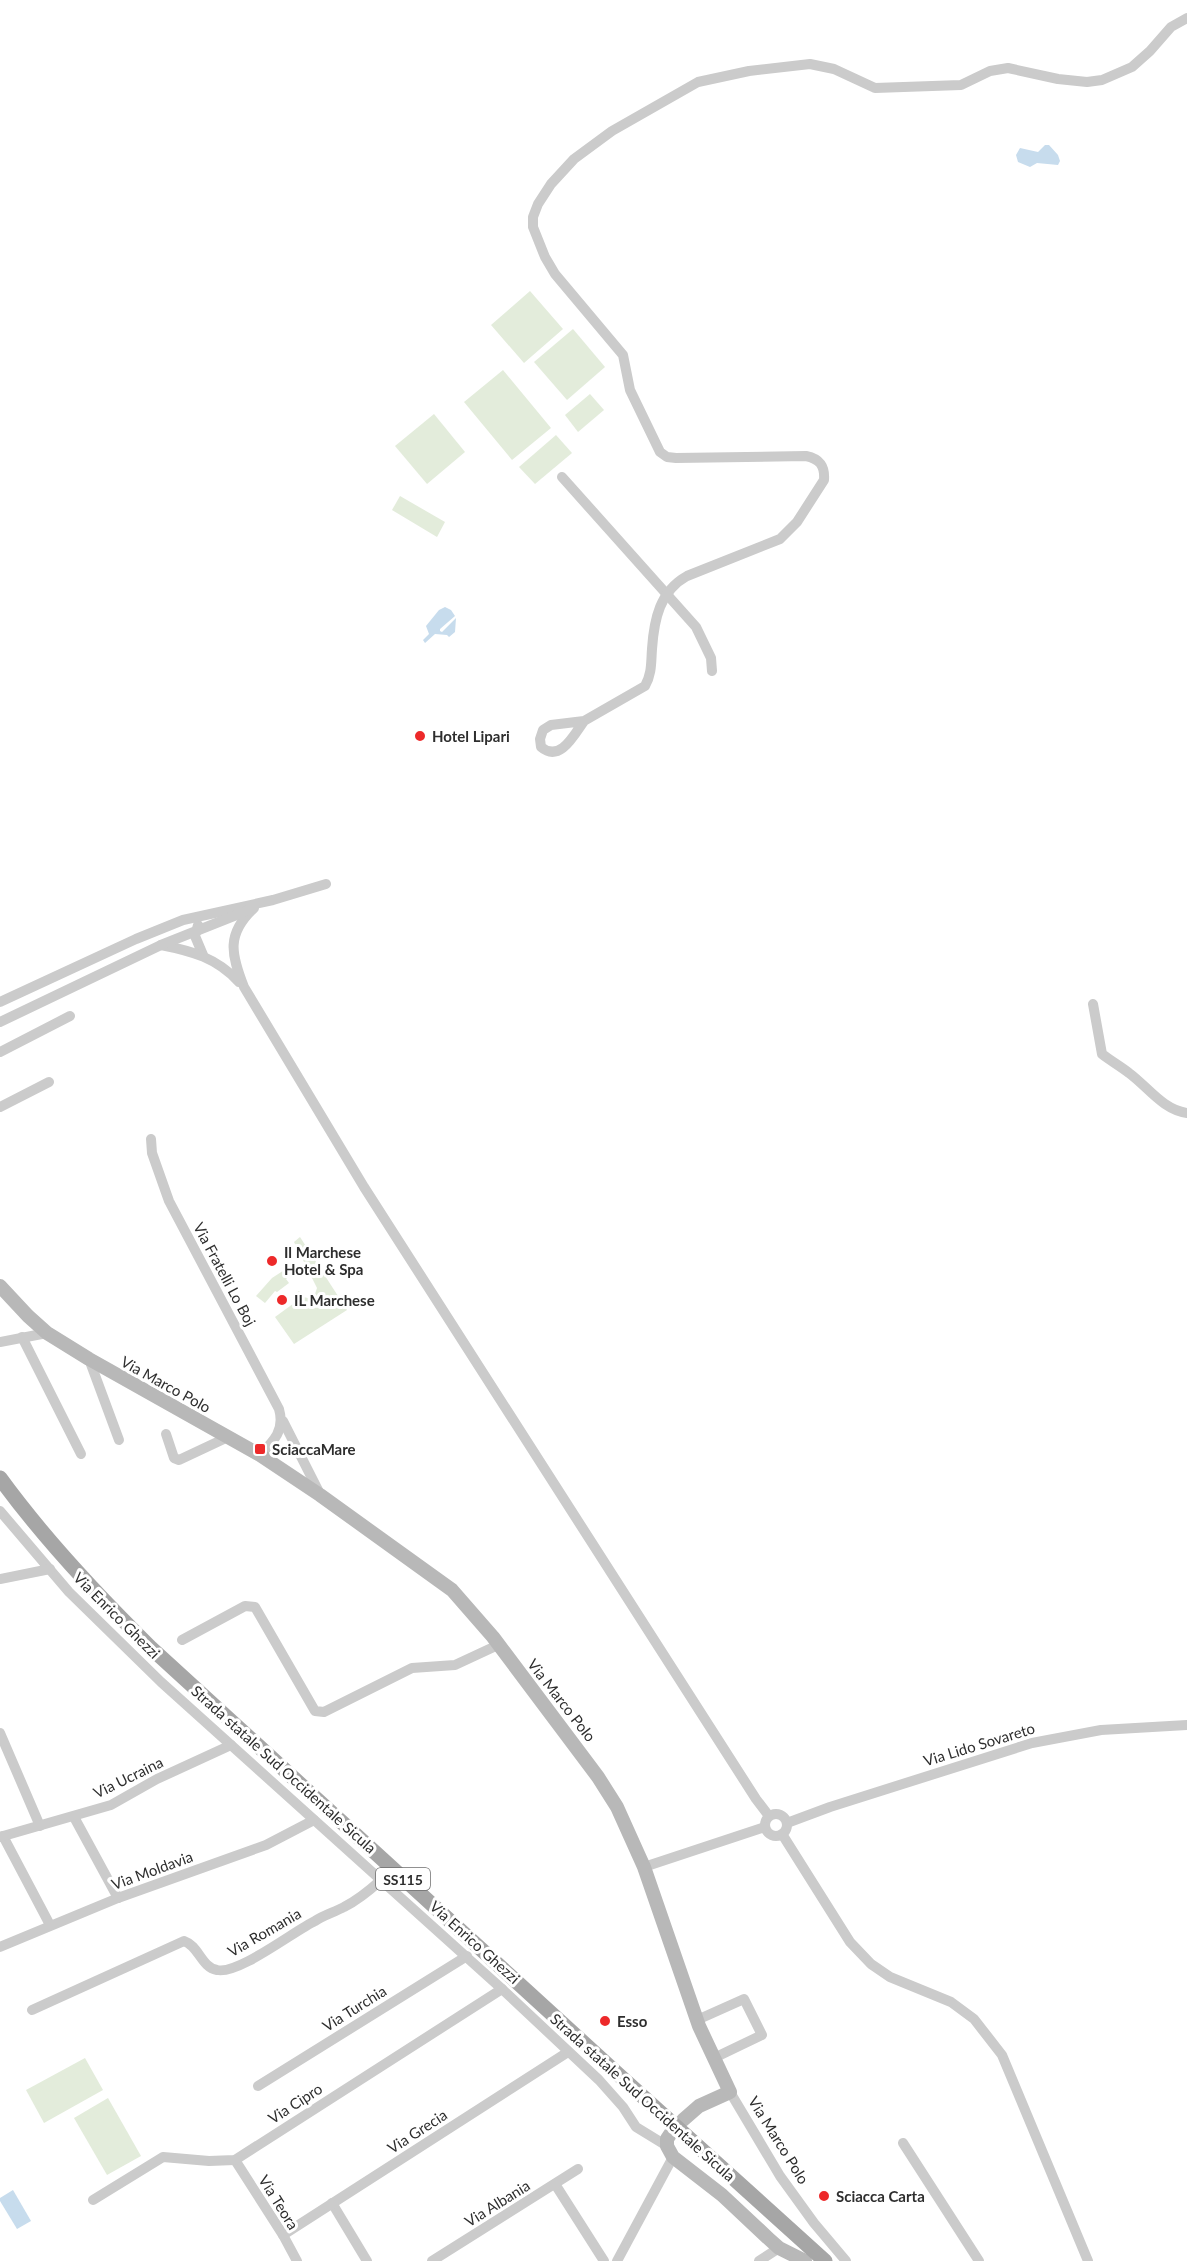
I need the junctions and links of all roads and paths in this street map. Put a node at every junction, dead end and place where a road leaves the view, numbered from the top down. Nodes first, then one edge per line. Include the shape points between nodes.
1 (1187, 18) edge
2 (562, 477) dead end
3 (666, 592) junction
4 (712, 671) dead end
5 (584, 721) dead end
6 (326, 884) dead end
7 (273, 900) junction
8 (254, 908) junction
9 (205, 915) junction
10 (222, 921) junction
11 (196, 931) junction
12 (234, 938) junction
13 (161, 945) junction
14 (203, 955) junction
15 (244, 987) junction
16 (0, 1002) edge
17 (1093, 1005) dead end
18 (70, 1016) dead end
19 (0, 1022) edge
20 (0, 1052) edge
21 (49, 1082) dead end
22 (0, 1107) edge
23 (1187, 1113) edge
24 (151, 1139) dead end
25 (0, 1286) edge
26 (47, 1333) junction
27 (22, 1337) junction
28 (0, 1342) edge
29 (89, 1359) junction
30 (283, 1421) junction
31 (166, 1434) dead end
32 (228, 1437) junction
33 (119, 1440) dead end
34 (81, 1454) dead end
35 (260, 1455) junction
36 (0, 1478) edge
37 (320, 1494) junction
38 (0, 1511) edge
39 (50, 1569) junction
40 (0, 1579) edge
41 (182, 1640) dead end
42 (498, 1645) junction
43 (1187, 1725) edge
44 (0, 1733) edge
45 (231, 1745) junction
46 (770, 1816) junction
47 (74, 1817) junction
48 (314, 1820) junction
49 (787, 1822) junction
50 (40, 1826) junction
51 (765, 1827) junction
52 (782, 1834) junction
53 (2, 1837) edge
54 (644, 1867) junction
55 (381, 1880) junction
56 (118, 1898) junction
57 (50, 1925) junction
58 (0, 1947) edge
59 (466, 1956) junction
60 (502, 1989) junction
61 (32, 2010) dead end
62 (697, 2020) junction
63 (568, 2052) junction
64 (714, 2058) junction
65 (258, 2086) dead end
66 (730, 2092) junction
67 (683, 2120) dead end
68 (903, 2143) dead end
69 (670, 2146) junction
70 (235, 2160) junction
71 (578, 2169) dead end
72 (555, 2184) junction
73 (93, 2200) dead end
74 (332, 2203) junction
75 (283, 2235) junction
76 (780, 2248) junction
77 (297, 2261) edge
78 (367, 2261) edge
79 (432, 2261) edge
80 (604, 2261) edge
81 (617, 2261) edge
82 (759, 2261) edge
83 (805, 2261) edge
84 (825, 2261) edge
85 (846, 2261) edge
86 (979, 2261) edge
87 (1088, 2261) edge

1 - 3 street via 1171,27 1132,67 1087,82 1058,80 1008,68 990,71 961,85 875,87 834,69 810,64 698,82 612,131 574,159 551,184 533,217 545,257 623,355 630,390 660,452 676,458 806,456 818,461 825,472 824,480 797,522 780,539 687,576
2 - 3 street
3 - 4 street via 705,641
3 - 5 street via 654,630 645,686
6 - 7 street
7 - 8 street
7 - 9 street
8 - 10 street
8 - 12 street
9 - 10 street
9 - 11 street
9 - 16 street via 136,939
10 - 11 street
10 - 12 street
11 - 13 street
11 - 14 street
12 - 15 street via 234,963
13 - 14 street
13 - 19 street
14 - 15 street via 224,967
15 - 46 street via 364,1187
17 - 23 street via 1102,1054 1159,1100
18 - 20 street
21 - 22 street
24 - 30 street, Via Fratelli Lo Boj via 169,1201
25 - 26 street, Via Marco Polo
26 - 27 street
26 - 29 street, Via Marco Polo
27 - 28 street
27 - 34 street
29 - 32 street, Via Marco Polo
29 - 33 street
30 - 35 street via 279,1434
30 - 37 street, Via Fratelli Lo Boj
31 - 32 street via 174,1458 179,1460
32 - 35 street, Via Marco Polo
35 - 37 street, Via Marco Polo
36 - 84 main road, Strada statale Sud Occidentale Sicula / SS115 via 50,1543 151,1648
37 - 42 street, Via Marco Polo via 452,1590
38 - 39 street, Via Enrico Ghezzi
39 - 40 street
39 - 45 street, Via Enrico Ghezzi via 120,1642
41 - 42 street via 244,1606 255,1607 315,1711 324,1712 412,1668 456,1665
42 - 54 street, Via Marco Polo via 598,1777
43 - 49 street, Via Lido Sovareto via 1101,1730 1032,1743
44 - 50 street
45 - 47 street, Via Ucraina via 111,1805
45 - 48 street, Via Enrico Ghezzi
46 - 49 street via 780,1814
46 - 51 street
47 - 50 street, Via Ucraina
47 - 56 street
48 - 55 street, Via Enrico Ghezzi
48 - 56 street, Via Moldavia via 266,1845
49 - 52 street
50 - 53 street, Via Ucraina
51 - 52 street via 772,1835
51 - 54 street
52 - 87 street via 850,1942 871,1964 890,1977 951,2002 974,2019 995,2045
53 - 57 street
54 - 62 street, Via Marco Polo
55 - 59 street, Via Enrico Ghezzi
55 - 61 street, Via Romania via 345,1907 232,1968 210,1967 184,1941
56 - 57 street, Via Moldavia
57 - 58 street, Via Moldavia
59 - 60 street, Via Enrico Ghezzi
59 - 65 street, Via Turchia
60 - 63 street, Via Enrico Ghezzi
60 - 70 street, Via Cipro
62 - 64 street, Via Marco Polo
62 - 64 street via 744,2000 762,2035
63 - 69 street, Via Enrico Ghezzi via 623,2107 636,2127
63 - 74 street, Via Grecia
64 - 66 street, Via Marco Polo
66 - 67 street, Via Marco Polo via 699,2106
66 - 85 street, Via Marco Polo via 780,2176
68 - 86 street
69 - 76 street, Via Enrico Ghezzi
69 - 81 street
70 - 73 street, Via Cipro via 209,2162 163,2157
70 - 75 street, Via Teora
71 - 72 street, Via Albania
72 - 79 street, Via Albania
72 - 80 street
74 - 75 street, Via Grecia
74 - 78 street
75 - 77 street, Via Teora
76 - 82 street
76 - 83 street, Via Enrico Ghezzi

